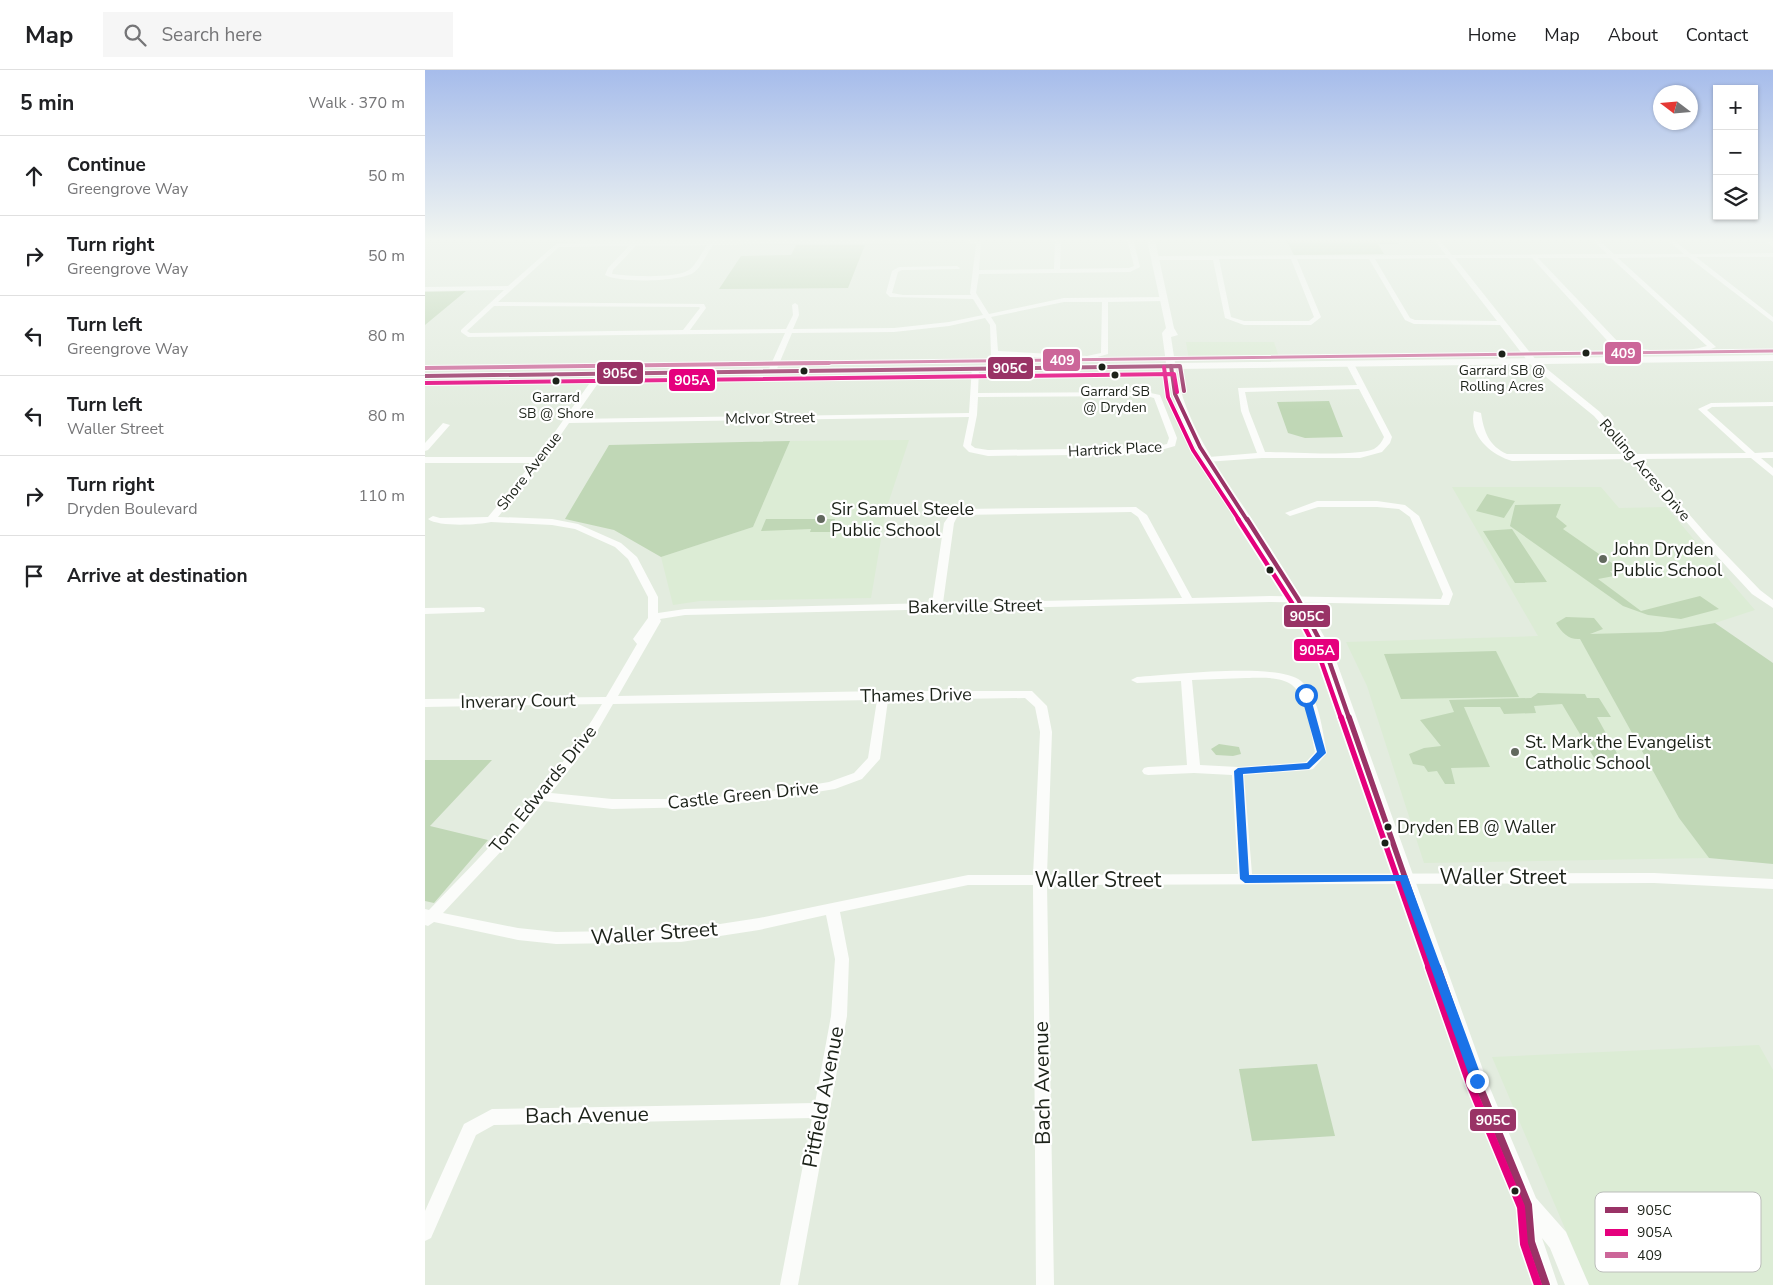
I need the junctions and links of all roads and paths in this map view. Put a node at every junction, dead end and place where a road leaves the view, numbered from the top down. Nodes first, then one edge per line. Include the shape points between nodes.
1 (974, 296) edge
2 (501, 297) edge
3 (900, 297) edge
4 (924, 297) edge
5 (1224, 297) edge
6 (1310, 297) edge
7 (1394, 297) edge
8 (1482, 297) edge
9 (1571, 297) edge
10 (1656, 297) edge
11 (1743, 297) edge
12 (1164, 299) joint
13 (1105, 300) junction
14 (493, 304) junction
15 (795, 305) dead end
16 (986, 316) junction
17 (1773, 320) edge
18 (1503, 323) junction
19 (789, 332) junction
20 (685, 333) junction
21 (1773, 358) edge
22 (1533, 362) junction
23 (1350, 364) junction
24 (1176, 366) junction
25 (975, 368) junction
26 (772, 370) junction
27 (602, 372) junction
28 (425, 376) edge
29 (1360, 386) junction
30 (974, 395) junction
31 (1773, 404) edge
32 (1477, 413) dead end
33 (973, 415) junction
34 (567, 421) junction
35 (446, 425) dead end
36 (425, 448) edge
37 (1262, 455) junction
38 (1773, 455) edge
39 (1755, 456) junction
40 (1635, 457) junction
41 (425, 460) edge
42 (539, 460) junction
43 (1209, 460) junction
44 (1773, 472) edge
45 (1290, 513) dead end
46 (429, 519) edge
47 (491, 519) junction
48 (1768, 598) edge
49 (1298, 599) junction
50 (1189, 601) junction
51 (1773, 605) edge
52 (937, 607) junction
53 (425, 610) edge
54 (479, 610) dead end
55 (653, 618) junction
56 (1185, 678) junction
57 (1137, 680) dead end
58 (883, 695) junction
59 (611, 699) junction
60 (425, 703) edge
61 (1194, 769) junction
62 (1148, 771) dead end
63 (1238, 771) junction
64 (540, 796) junction
65 (1404, 877) junction
66 (1245, 879) junction
67 (1040, 881) junction
68 (1772, 885) edge
69 (832, 909) junction
70 (427, 918) edge
71 (820, 1110) junction
72 (1528, 1205) junction
73 (425, 1232) edge
74 (789, 1285) edge
75 (1045, 1285) edge
76 (1546, 1285) edge
77 (1577, 1285) edge

1 - 16 street
2 - 14 street
3 - 4 street
5 - 6 street via 1228,318 1245,323 1311,323 1318,317
7 - 18 street via 1407,319 1414,322
8 - 18 street, Rolling Acres Drive
9 - 10 street via 1617,346 1630,351 1704,350 1711,347
11 - 17 street
12 - 13 street
12 - 24 street via 1169,328 1166,332
13 - 16 street via 1064,300
13 - 16 street via 1105,353 1094,357 994,352 993,325
14 - 20 street via 702,305
14 - 20 street via 464,333
15 - 19 street via 796,315
16 - 19 street via 911,329
18 - 22 street, Rolling Acres Drive
19 - 20 street
19 - 26 street
21 - 22 street
22 - 23 street
22 - 40 street, Rolling Acres Drive via 1597,414
23 - 24 street
23 - 29 street
24 - 25 street
24 - 43 street via 1175,394
25 - 26 street
25 - 30 street, Hartrick Place
26 - 27 street
27 - 28 street
27 - 34 street, Shore Avenue
29 - 37 street via 1241,390 1245,411
29 - 37 street via 1388,437 1379,450 1360,455
30 - 33 street, Hartrick Place
30 - 33 street, Hartrick Place via 1146,394 1157,397 1173,438 1171,446 1161,450 988,453 967,446
31 - 39 street via 1702,409
32 - 40 street via 1478,426 1499,456
33 - 34 street, McIvor Street
34 - 42 street, Shore Avenue
35 - 36 street
37 - 43 street
38 - 39 street
39 - 40 street
39 - 44 street
40 - 48 street, Rolling Acres Drive via 1705,538
41 - 42 street
42 - 47 street, Shore Avenue
43 - 49 street
45 - 49 street, Bakerville Street via 1317,504 1402,507 1413,516 1448,594 1445,603
46 - 47 street, Tom Edwards Drive
47 - 55 street, Tom Edwards Drive via 558,523 618,545 632,557 653,597
48 - 51 street, Rolling Acres Drive
49 - 50 street, Bakerville Street
49 - 65 street via 1327,652
50 - 52 street, Bakerville Street
50 - 52 street via 1142,514 1133,509 961,512 954,515 949,523
52 - 55 street, Bakerville Street via 685,612
53 - 54 street
55 - 59 street, Tom Edwards Drive via 656,621 647,639 642,642
56 - 57 street
56 - 61 street
56 - 63 street via 1271,674 1295,681 1306,695 1321,753 1309,766
58 - 59 street, Thames Drive
58 - 64 street, Castle Green Drive via 874,760 858,776 831,786 696,803 612,804
58 - 67 street, Thames Drive via 1028,694 1041,706 1046,732
59 - 60 street, Inverary Court
59 - 64 street, Tom Edwards Drive via 587,739
61 - 62 street
61 - 63 street
63 - 66 street
64 - 70 street, Tom Edwards Drive via 517,826
65 - 66 street, Waller Street
65 - 68 street, Waller Street via 1654,878
65 - 72 street via 1477,1081
66 - 67 street, Waller Street
67 - 69 street, Waller Street via 968,880
67 - 75 street, Bach Avenue
69 - 70 street, Waller Street via 681,936 556,938
69 - 71 street, Pitfield Avenue via 842,959 839,1006
71 - 73 street, Bach Avenue via 492,1117 471,1130
71 - 74 street, Pitfield Avenue
72 - 76 street via 1531,1242
72 - 77 street via 1557,1240

